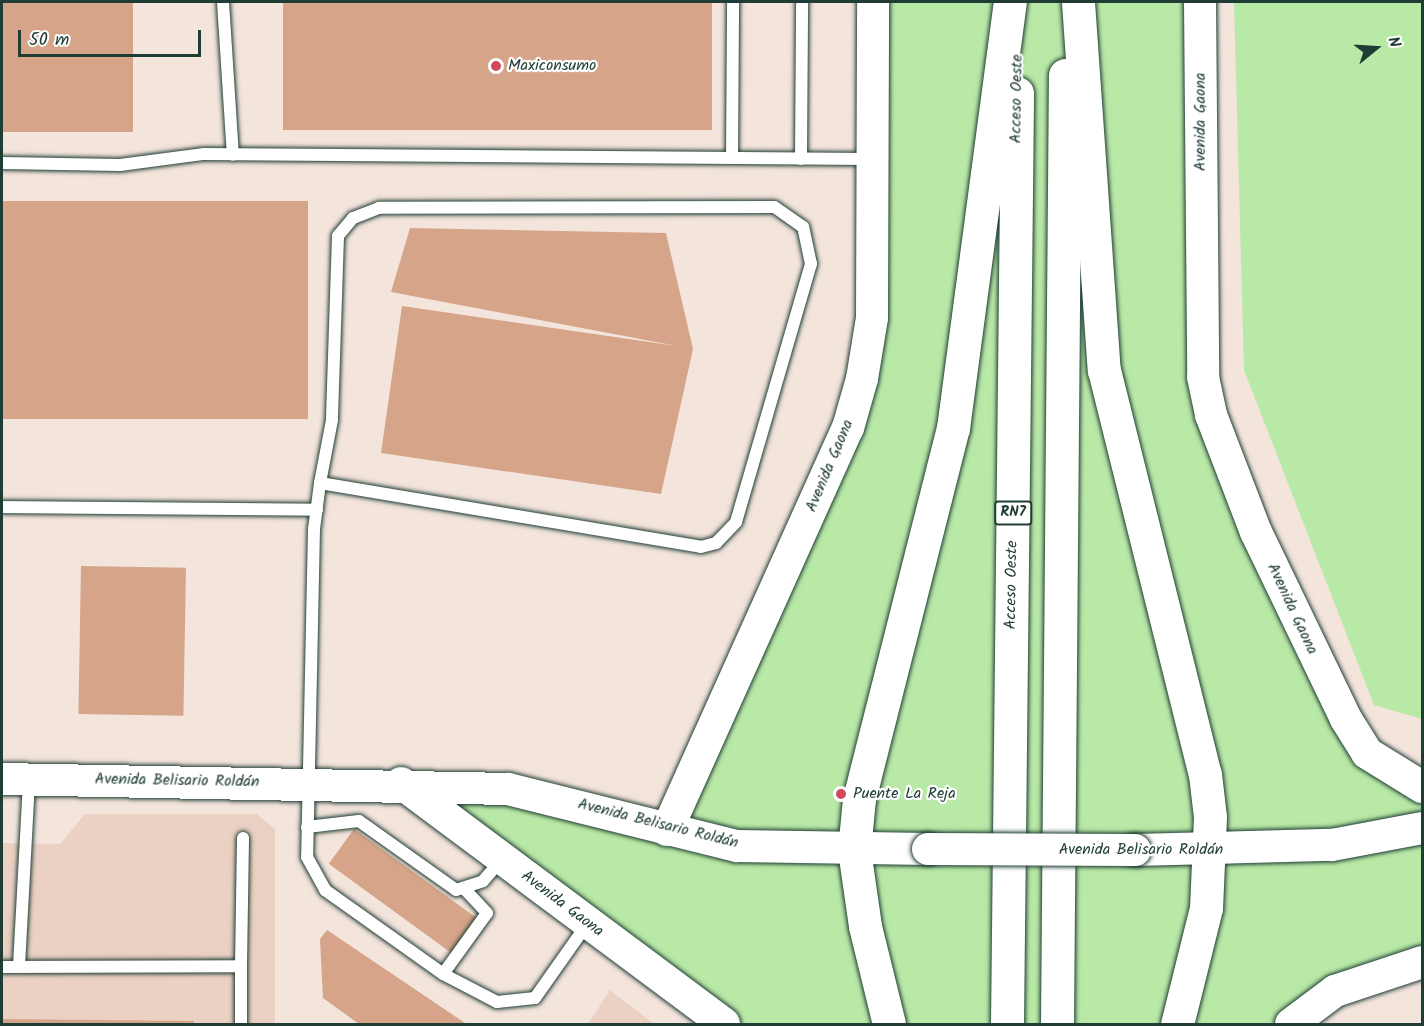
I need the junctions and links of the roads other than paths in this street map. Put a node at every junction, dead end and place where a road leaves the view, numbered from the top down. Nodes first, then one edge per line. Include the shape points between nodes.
1 (223, 2) edge
2 (733, 2) edge
3 (802, 2) edge
4 (873, 2) edge
5 (1010, 2) edge
6 (1018, 2) edge
7 (1065, 2) edge
8 (1077, 2) edge
9 (1200, 2) edge
10 (233, 155) junction
11 (732, 158) junction
12 (801, 159) junction
13 (872, 159) junction
14 (2, 163) edge
15 (320, 483) junction
16 (2, 507) edge
17 (317, 510) junction
18 (15, 779) edge
19 (307, 782) junction
20 (400, 783) junction
21 (1422, 787) edge
22 (307, 827) junction
23 (1422, 828) edge
24 (667, 830) junction
25 (243, 838) dead end
26 (854, 850) junction
27 (1210, 851) junction
28 (502, 859) junction
29 (464, 888) junction
30 (588, 922) junction
31 (1422, 962) edge
32 (19, 966) junction
33 (241, 966) junction
34 (2, 968) edge
35 (443, 974) junction
36 (241, 1024) edge
37 (723, 1024) edge
38 (889, 1024) edge
39 (1007, 1024) edge
40 (1057, 1024) edge
41 (1177, 1024) edge
42 (1291, 1024) edge

1 - 10 lane
2 - 11 lane
3 - 12 lane
4 - 13 street, Avenida Gaona
5 - 26 highway via 953,428 860,799
6 - 39 highway, Acceso Oeste / RN7
7 - 40 highway
8 - 27 highway via 1104,370 1205,774
9 - 21 street, Avenida Gaona via 1203,366 1212,415 1256,532 1346,719 1367,753
10 - 11 lane
10 - 14 lane via 120,165
11 - 12 lane
12 - 13 lane
13 - 24 street, Avenida Gaona via 872,318 848,428
15 - 15 lane via 332,420 333,254 338,236 353,218 379,208 774,207 803,227 812,264 736,522 716,543 701,547
15 - 17 lane
16 - 17 lane
17 - 19 lane
18 - 19 street, Avenida Belisario Roldán
18 - 32 lane
19 - 20 street, Avenida Belisario Roldán
19 - 22 lane
20 - 24 street, Avenida Belisario Roldán via 544,794
20 - 28 street, Avenida Gaona
22 - 29 lane via 359,821 456,890
22 - 35 lane via 307,857 325,890
23 - 27 street, Avenida Belisario Roldán via 1332,845
24 - 26 street, Avenida Belisario Roldán via 737,846
25 - 33 lane
26 - 27 street, Avenida Belisario Roldán, bridge
26 - 38 highway via 865,926
27 - 41 highway via 1206,908
28 - 29 lane via 483,881
28 - 30 street, Avenida Gaona
29 - 35 lane via 487,913
30 - 35 lane via 535,998 497,1002
30 - 37 street, Avenida Gaona
31 - 42 street via 1335,992
32 - 33 lane
32 - 34 lane
33 - 36 lane

